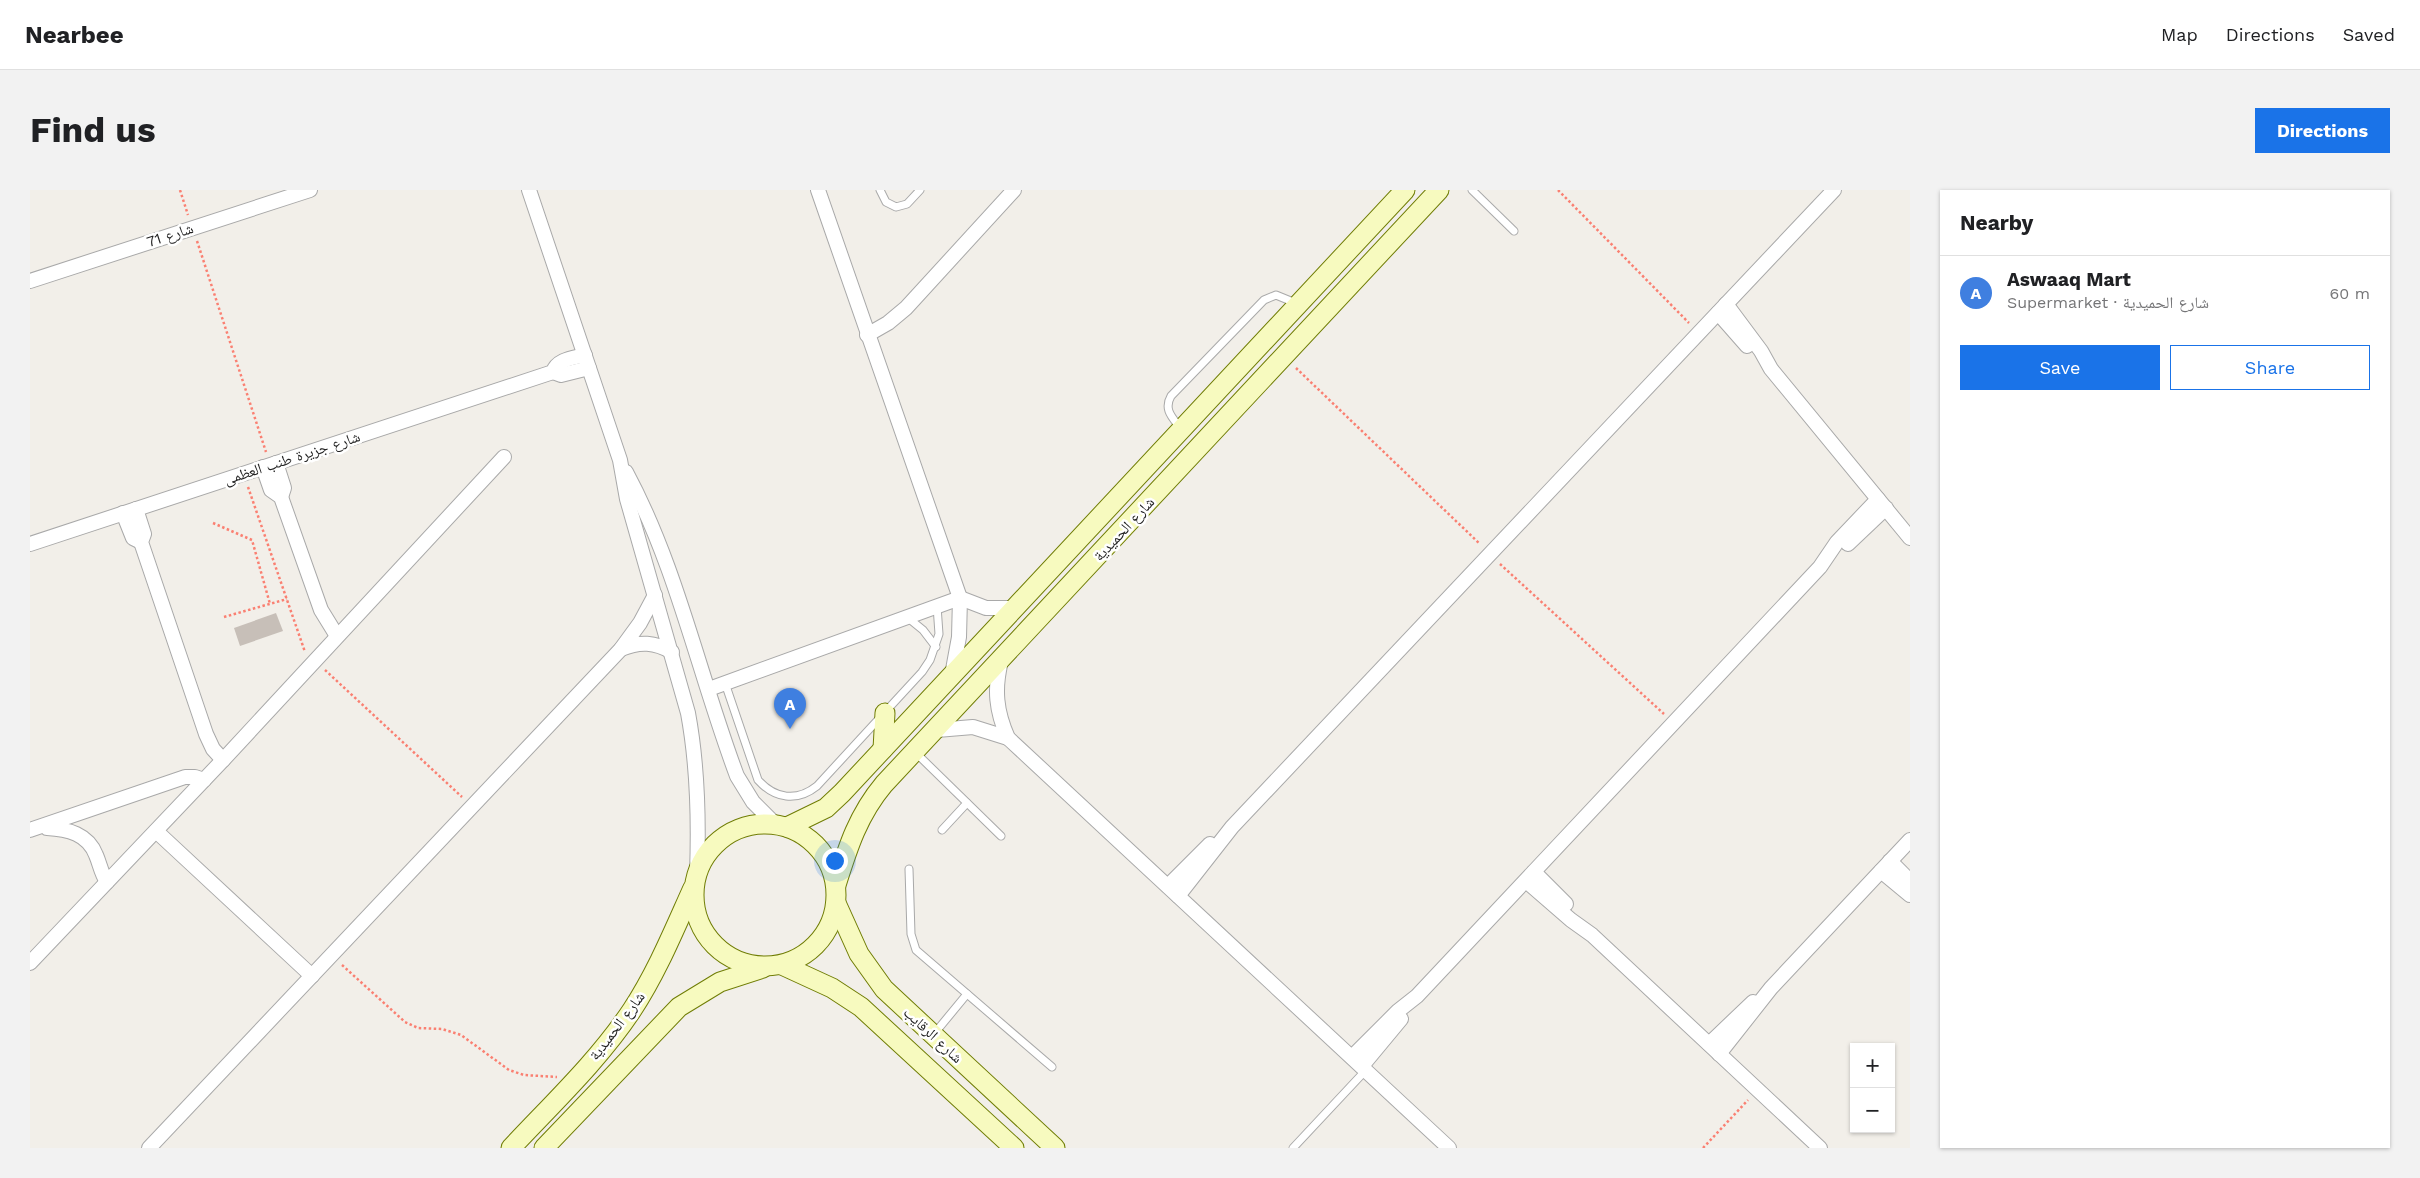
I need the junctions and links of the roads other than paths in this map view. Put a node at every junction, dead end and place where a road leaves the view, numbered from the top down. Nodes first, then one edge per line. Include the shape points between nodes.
1 (310, 190) edge
2 (529, 190) edge
3 (818, 190) edge
4 (880, 190) edge
5 (920, 190) edge
6 (1014, 190) edge
7 (1405, 190) edge
8 (1439, 190) edge
9 (1472, 190) edge
10 (1834, 190) edge
11 (1514, 231) dead end
12 (30, 281) edge
13 (1298, 304) junction
14 (1722, 309) junction
15 (867, 335) junction
16 (587, 362) junction
17 (1182, 429) junction
18 (504, 457) dead end
19 (620, 460) junction
20 (270, 465) junction
21 (1882, 504) junction
22 (129, 511) junction
23 (1910, 538) edge
24 (30, 544) edge
25 (654, 595) junction
26 (960, 598) junction
27 (937, 606) junction
28 (1014, 608) junction
29 (906, 617) junction
30 (337, 636) junction
31 (936, 647) junction
32 (621, 649) junction
33 (672, 652) junction
34 (1001, 661) junction
35 (952, 675) junction
36 (725, 683) junction
37 (709, 689) junction
38 (885, 713) junction
39 (937, 730) junction
40 (1008, 738) junction
41 (884, 749) junction
42 (915, 752) junction
43 (223, 760) junction
44 (204, 780) junction
45 (967, 803) junction
46 (781, 826) junction
47 (34, 829) edge
48 (156, 830) junction
49 (942, 830) dead end
50 (1001, 836) dead end
51 (1910, 840) edge
52 (1886, 866) junction
53 (909, 869) dead end
54 (1530, 877) junction
55 (696, 879) junction
56 (1910, 881) edge
57 (106, 882) junction
58 (1173, 891) junction
59 (836, 894) junction
60 (1910, 895) edge
61 (30, 963) edge
62 (775, 966) junction
63 (312, 976) junction
64 (967, 994) junction
65 (933, 1035) junction
66 (1714, 1049) junction
67 (1360, 1065) junction
68 (1052, 1067) dead end
69 (1007, 1145) edge
70 (149, 1148) edge
71 (511, 1148) edge
72 (544, 1148) edge
73 (1055, 1148) edge
74 (1293, 1148) edge
75 (1449, 1148) edge
76 (1820, 1148) edge

1 - 12 street, شارع 71
2 - 16 street
3 - 15 street
4 - 5 lane via 886,202 896,207 907,204
6 - 15 street via 902,312
7 - 13 street, شارع الحميدية
8 - 34 street, شارع الحميدية
9 - 11 lane
10 - 14 street
13 - 17 street, شارع الحميدية
13 - 17 lane via 1276,295 1264,300 1171,396 1168,411
14 - 21 street via 1761,351 1771,369
14 - 58 street
15 - 26 street
16 - 19 street
16 - 20 street, شارع جزيرة طنب العظمى via 561,375 553,372
17 - 28 street, شارع الحميدية
18 - 30 street
19 - 25 street via 627,499
19 - 37 street via 653,528
20 - 22 street, شارع جزيرة طنب العظمى
20 - 30 street via 273,493 281,497 321,610
21 - 23 street
21 - 54 street
22 - 24 street, شارع جزيرة طنب العظمى
22 - 43 street via 133,538 141,542 206,734
25 - 32 street via 640,623
25 - 33 street
26 - 27 street
26 - 28 street via 986,608
26 - 35 street via 959,637
27 - 29 street
27 - 31 lane
28 - 35 street, شارع الحميدية
29 - 31 lane via 923,630
29 - 36 street
30 - 43 street
31 - 38 lane via 922,672
32 - 33 street via 642,643 658,645
32 - 63 street
33 - 55 street via 688,713 696,770
34 - 39 street, شارع الحميدية
34 - 40 street via 996,680 996,700
35 - 41 street, شارع الحميدية
36 - 37 street
36 - 38 lane via 758,780 770,792 786,797 803,795 817,786
37 - 46 street via 737,776 753,802
38 - 41 street
39 - 40 street via 973,728
39 - 42 street, شارع الحميدية
40 - 58 street
41 - 46 street, شارع الحميدية via 835,801 816,813
42 - 45 lane
42 - 59 street, شارع الحميدية via 873,797 860,816 851,836
43 - 44 street
44 - 47 street via 185,777
44 - 48 street
45 - 49 lane
45 - 50 lane
46 - 55 street via 750,826 727,835 709,851
46 - 59 street via 816,845 829,863
47 - 57 street via 62,828 80,835 94,849
48 - 57 street
48 - 63 street
51 - 52 street
52 - 56 street
52 - 60 street
52 - 66 street via 1771,988 1755,999
53 - 64 lane via 912,942 916,950
54 - 66 street via 1571,920 1592,935
54 - 67 street via 1417,996 1398,1011
55 - 62 street via 694,897 699,921 712,943 744,963
55 - 71 street, شارع الحميدية via 658,966 640,997 608,1042
57 - 61 street
58 - 67 street
59 - 62 street via 829,927 819,942 805,955
59 - 65 street, شارع الرقايب via 859,954 876,978
62 - 69 street, شارع الرقايب via 832,988 861,1007
62 - 72 street, شارع الحميدية via 720,982 679,1007
63 - 70 street
64 - 65 lane
64 - 68 lane
65 - 73 street, شارع الرقايب
66 - 76 street
67 - 74 lane
67 - 75 street

